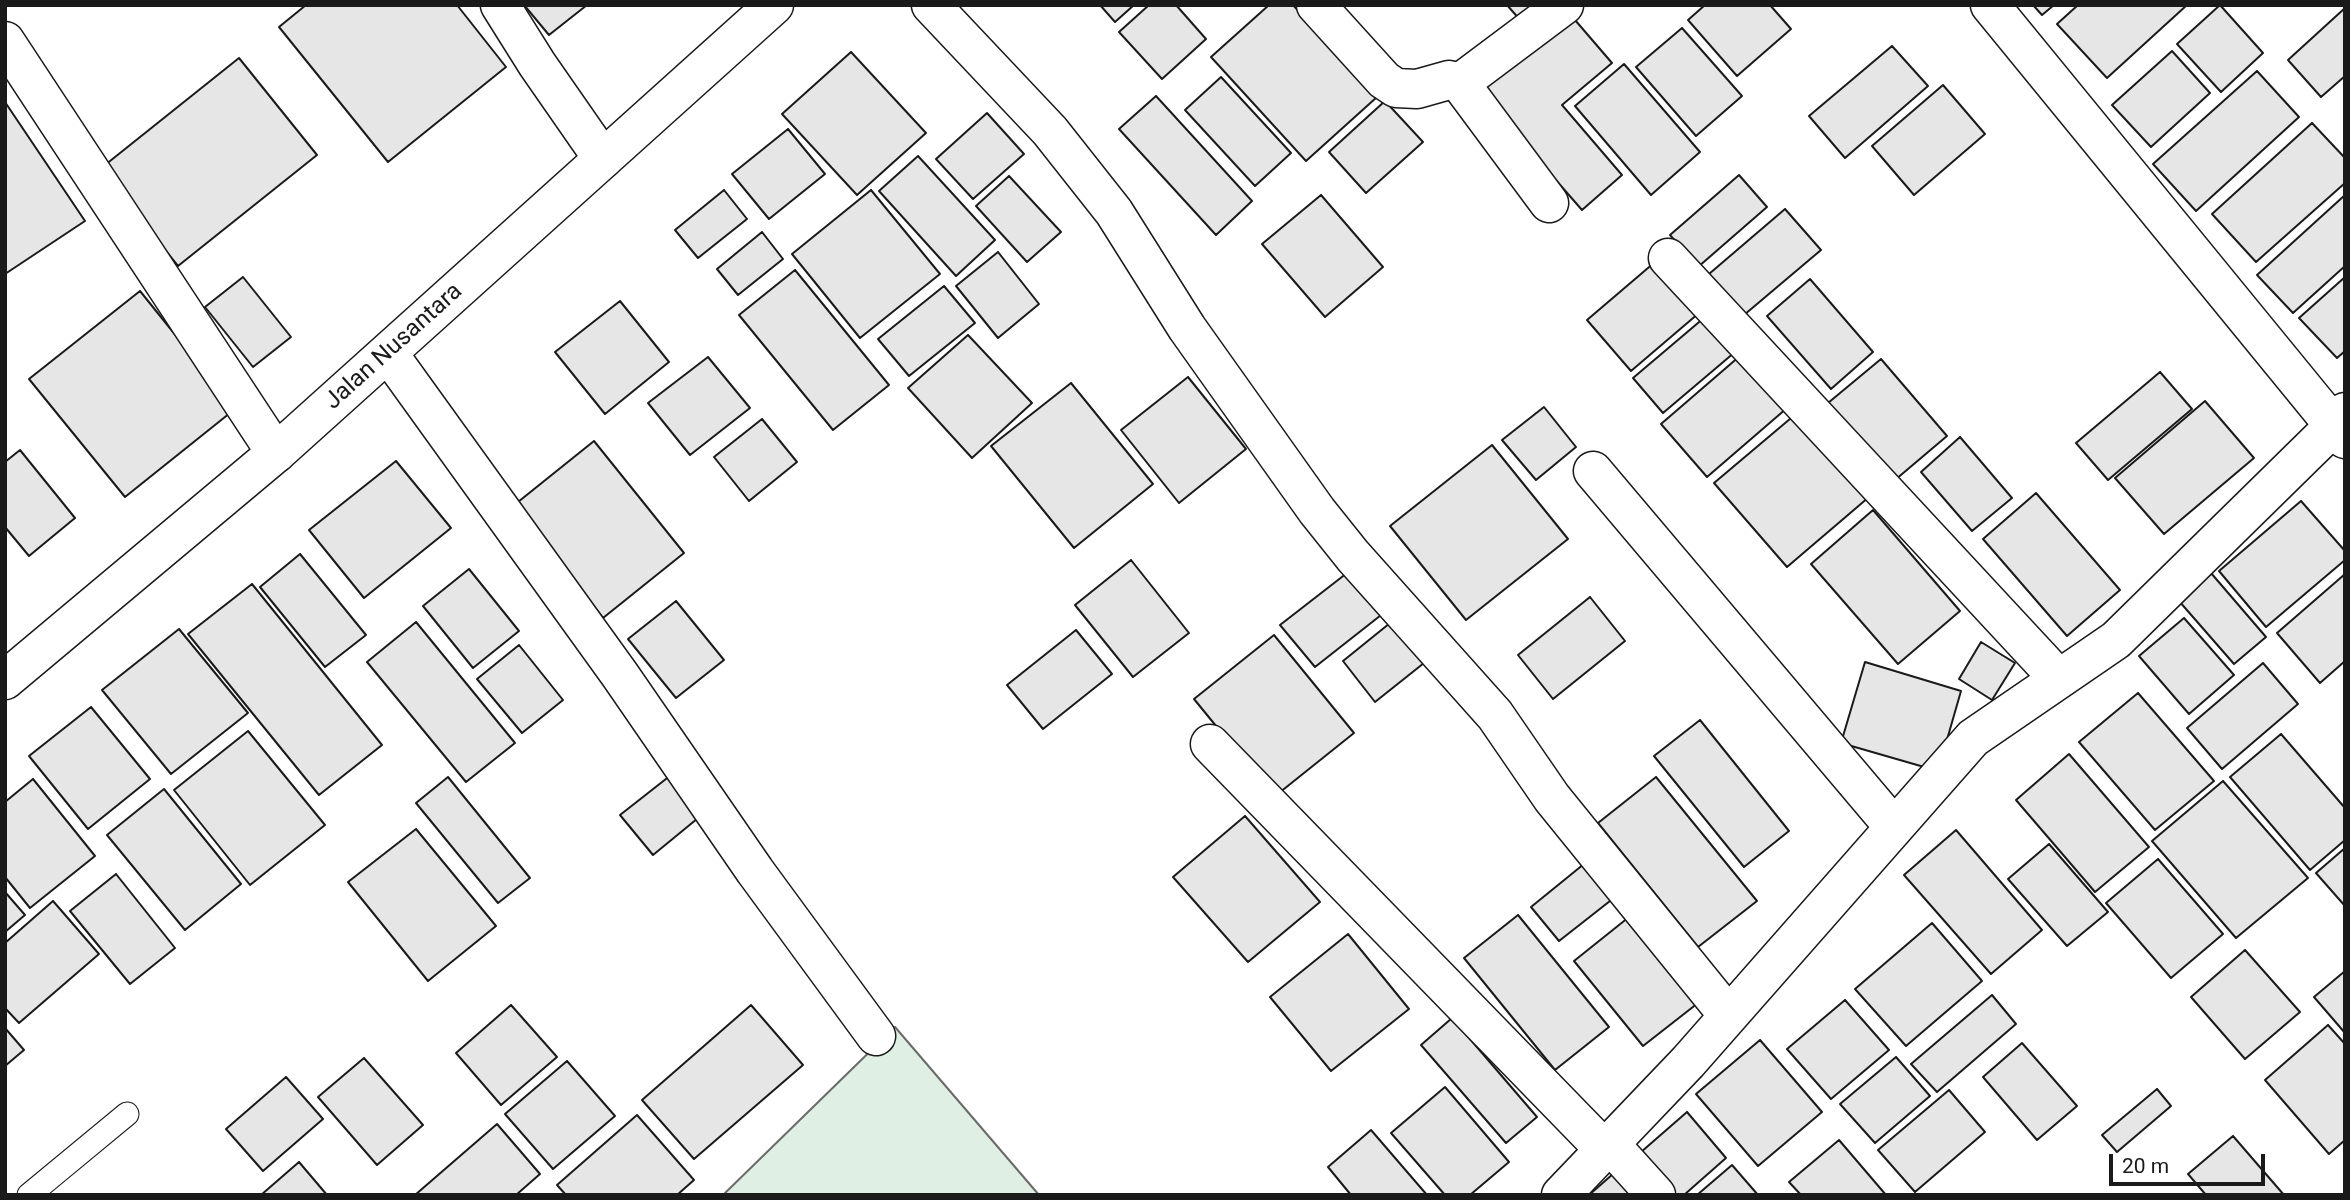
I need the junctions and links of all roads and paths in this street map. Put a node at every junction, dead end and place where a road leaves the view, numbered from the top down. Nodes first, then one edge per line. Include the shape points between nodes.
1 (500, 5) edge
2 (774, 5) edge
3 (931, 5) edge
4 (1316, 5) edge
5 (1564, 5) edge
6 (1990, 5) edge
7 (5, 41) edge
8 (1460, 83) junction
9 (603, 159) junction
10 (1549, 203) dead end
11 (1668, 258) dead end
12 (388, 353) junction
13 (2341, 425) edge
14 (276, 453) junction
15 (1593, 471) dead end
16 (2059, 678) junction
17 (5, 680) edge
18 (1210, 744) dead end
19 (1894, 827) junction
20 (1728, 1015) junction
21 (876, 1036) dead end
22 (127, 1114) dead end
23 (1607, 1146) junction
24 (29, 1195) edge
25 (1561, 1195) edge
26 (1656, 1195) edge

1 - 9 main road
2 - 9 main road, Jalan Nusantara
3 - 20 main road via 1050,131 1114,212 1187,328 1317,511 1495,715 1552,799
4 - 8 main road via 1396,88 1417,89 1449,80
5 - 8 main road
6 - 13 main road
7 - 14 main road
8 - 10 main road
9 - 12 main road, Jalan Nusantara
11 - 16 main road
12 - 14 main road, Jalan Nusantara
12 - 21 main road
13 - 16 main road via 2116,640
14 - 17 main road, Jalan Nusantara
15 - 19 main road
16 - 19 main road via 1973,738
18 - 23 main road
19 - 20 main road
20 - 23 main road
22 - 24 lane
23 - 25 main road
23 - 26 main road

